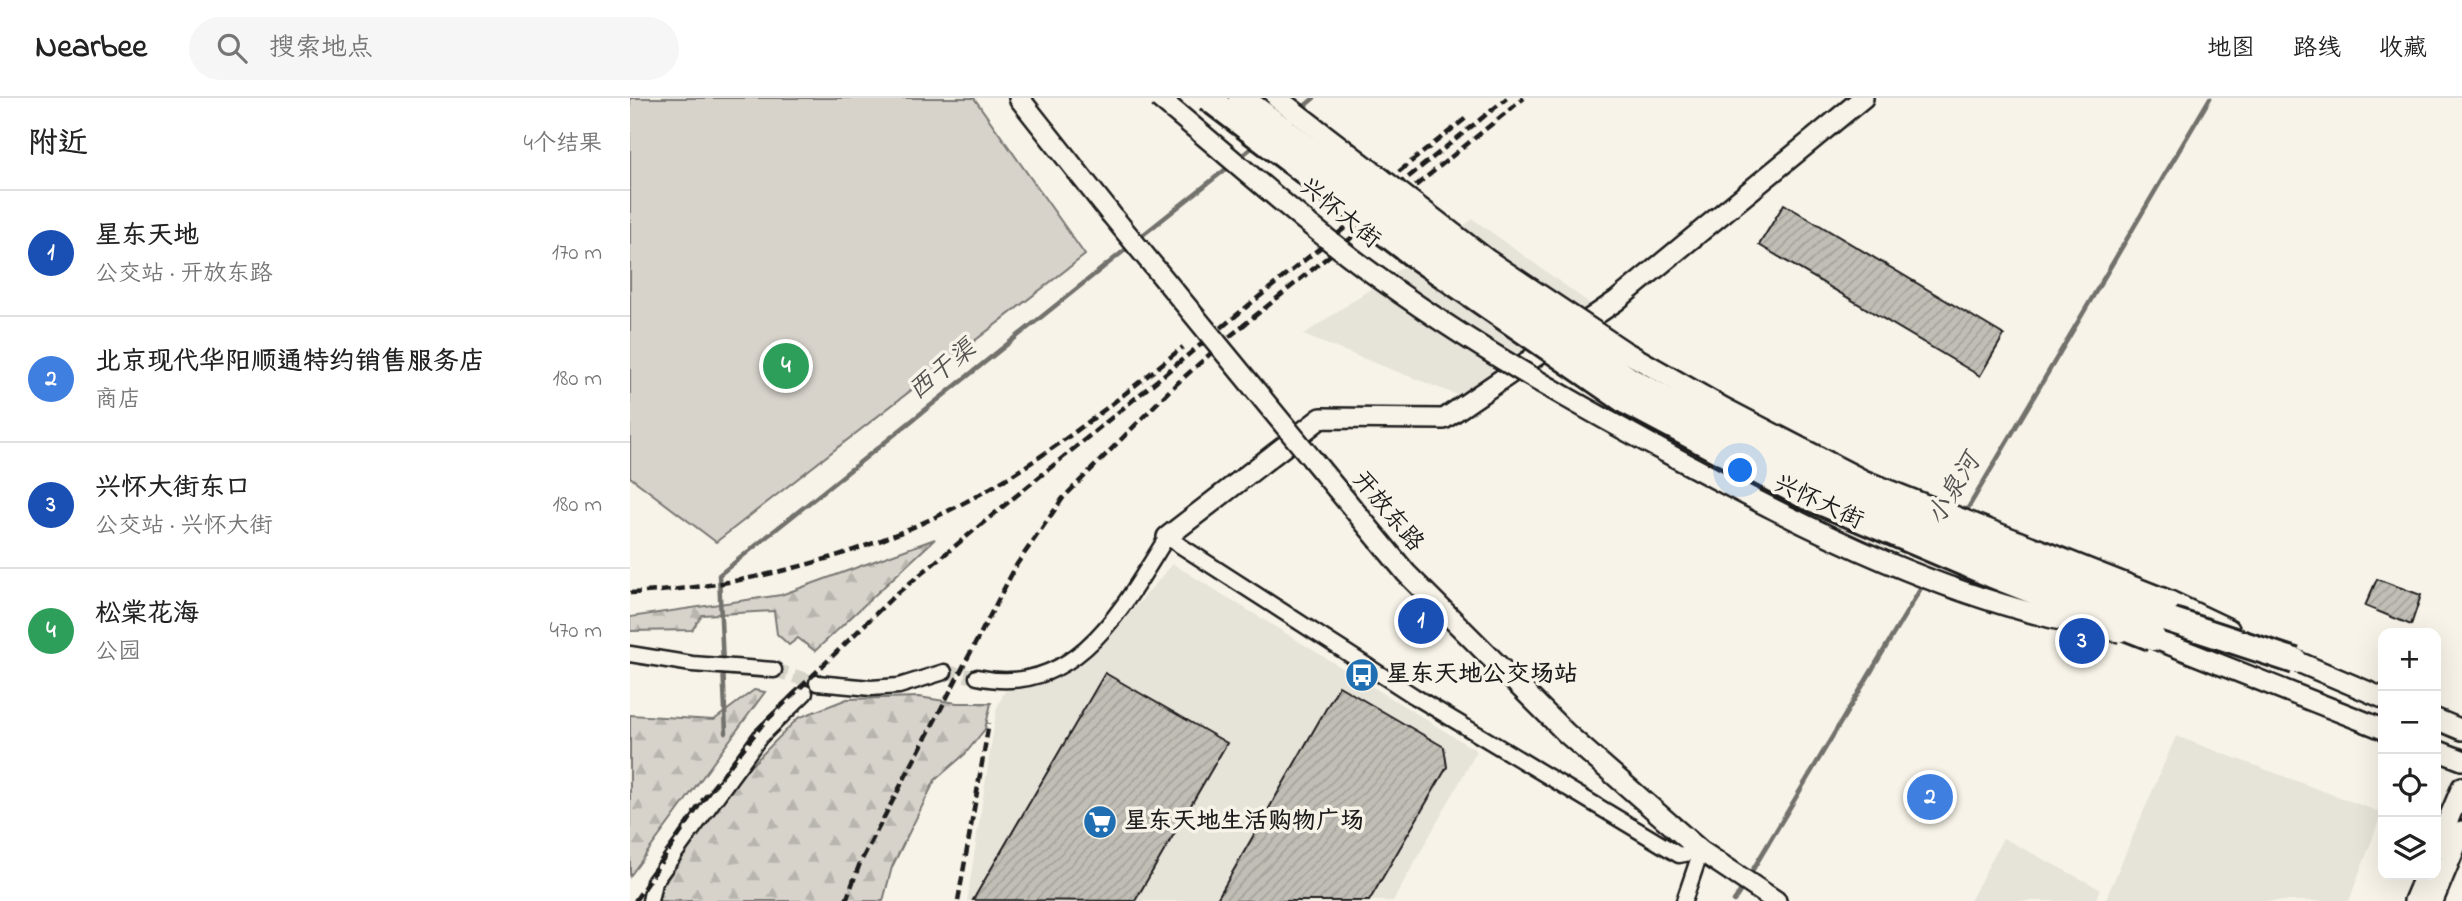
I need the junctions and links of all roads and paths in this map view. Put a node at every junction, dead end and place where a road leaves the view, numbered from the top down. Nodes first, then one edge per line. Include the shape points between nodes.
1 (1019, 98) edge
2 (1159, 98) edge
3 (1208, 98) edge
4 (1241, 98) edge
5 (1277, 98) edge
6 (1863, 98) edge
7 (1167, 537) junction
8 (2154, 638) junction
9 (630, 654) edge
10 (2295, 661) junction
11 (774, 670) tunnel mouth
12 (944, 672) tunnel mouth
13 (977, 677) tunnel mouth
14 (817, 683) tunnel mouth
15 (805, 693) dead end
16 (2378, 696) edge
17 (2441, 721) edge
18 (2378, 727) edge
19 (2462, 730) edge
20 (2441, 752) edge
21 (2462, 760) edge
22 (2462, 787) edge
23 (2462, 831) edge
24 (2441, 837) edge
25 (1709, 857) junction
26 (2423, 880) edge
27 (1770, 898) edge
28 (650, 901) edge
29 (1684, 901) edge
30 (2414, 901) edge
31 (2433, 901) edge

1 - 25 main road, 开放东路, bridge via 1406,573 1566,733
2 - 8 main road, 兴怀大街, bridge via 1348,255 1460,335 1644,441 1791,520 1970,597 2044,618
3 - 8 highway, bridge via 1414,255 1627,402 1801,494
4 - 10 highway, bridge via 1445,251 1630,380 1804,472 2134,608
5 - 10 main road, 兴怀大街, bridge via 1488,260 1624,351 1724,408 1863,480 2170,601
6 - 7 main road via 1616,300 1444,419 1321,418
7 - 13 street via 1113,623 1076,659 1035,677 998,682
7 - 25 street via 1414,696 1678,855
8 - 18 main road, 兴怀大街
9 - 11 street
10 - 16 main road, 兴怀大街
12 - 14 street via 899,686
15 - 28 street via 760,737 654,882
17 - 19 main road
20 - 21 main road
22 - 24 main road
23 - 31 main road
25 - 27 main road, 开放东路
25 - 29 street
26 - 30 main road

